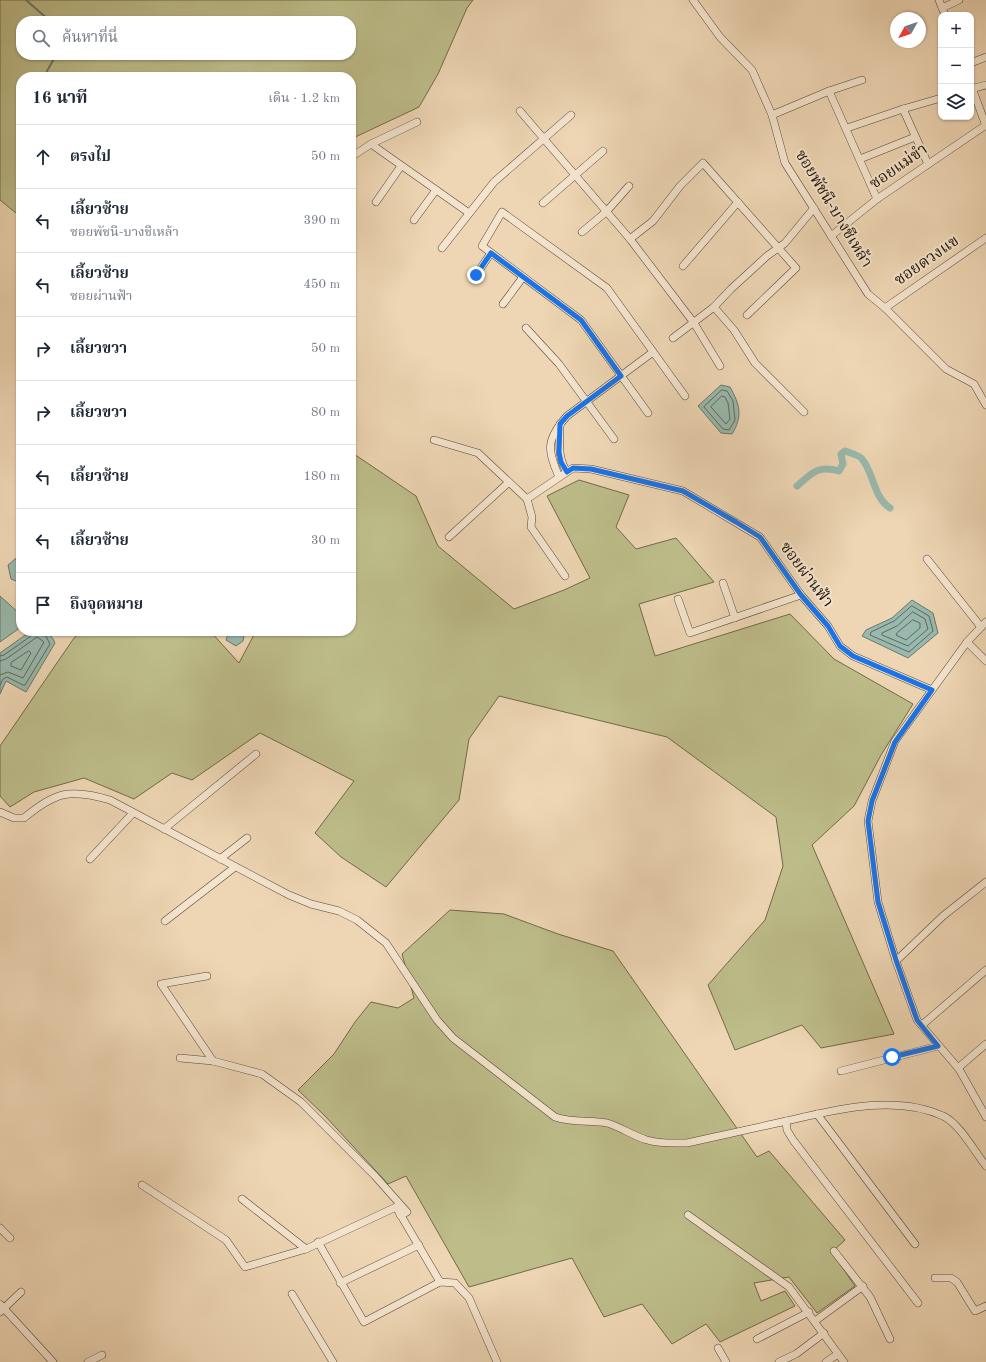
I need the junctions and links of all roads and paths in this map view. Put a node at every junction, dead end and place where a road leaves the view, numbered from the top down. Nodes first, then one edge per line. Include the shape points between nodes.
1 (693, 0) edge
2 (939, 0) edge
3 (959, 0) edge
4 (943, 11) edge
5 (986, 57) edge
6 (974, 62) edge
7 (862, 80) dead end
8 (986, 85) edge
9 (974, 87) edge
10 (829, 90) junction
11 (974, 96) edge
12 (938, 99) edge
13 (903, 109) junction
14 (520, 111) dead end
15 (571, 115) dead end
16 (772, 115) junction
17 (417, 122) dead end
18 (986, 126) edge
19 (847, 128) junction
20 (915, 136) junction
21 (544, 139) junction
22 (370, 144) junction
23 (603, 151) dead end
24 (356, 154) edge
25 (860, 159) junction
26 (928, 164) junction
27 (401, 166) junction
28 (575, 176) junction
29 (629, 186) dead end
30 (436, 190) junction
31 (877, 199) junction
32 (376, 202) dead end
33 (738, 202) junction
34 (543, 203) dead end
35 (814, 208) junction
36 (606, 212) junction
37 (469, 213) junction
38 (414, 220) dead end
39 (582, 232) dead end
40 (831, 236) junction
41 (986, 238) edge
42 (630, 239) junction
43 (442, 248) dead end
44 (778, 248) junction
45 (491, 253) junction
46 (683, 266) dead end
47 (476, 275) dead end
48 (523, 277) junction
49 (503, 304) dead end
50 (714, 307) junction
51 (885, 308) junction
52 (747, 314) dead end
53 (694, 323) junction
54 (526, 328) dead end
55 (673, 338) dead end
56 (653, 352) junction
57 (720, 366) dead end
58 (621, 376) junction
59 (685, 396) dead end
60 (587, 402) junction
61 (986, 405) edge
62 (804, 412) dead end
63 (648, 413) dead end
64 (560, 424) junction
65 (614, 439) dead end
66 (434, 440) dead end
67 (567, 472) junction
68 (559, 477) junction
69 (509, 482) junction
70 (527, 499) junction
71 (449, 537) dead end
72 (927, 559) dead end
73 (565, 576) dead end
74 (723, 583) dead end
75 (801, 595) junction
76 (678, 599) dead end
77 (735, 618) junction
78 (983, 625) edge
79 (967, 642) junction
80 (986, 661) edge
81 (932, 690) junction
82 (256, 754) dead end
83 (0, 812) edge
84 (133, 813) junction
85 (164, 829) junction
86 (247, 838) dead end
87 (90, 859) dead end
88 (220, 859) junction
89 (235, 867) junction
90 (986, 882) edge
91 (165, 921) dead end
92 (896, 960) junction
93 (986, 970) edge
94 (207, 976) dead end
95 (922, 1025) junction
96 (986, 1044) edge
97 (938, 1046) junction
98 (180, 1058) dead end
99 (213, 1061) junction
100 (958, 1068) junction
101 (841, 1071) dead end
102 (817, 1114) junction
103 (986, 1117) edge
104 (786, 1121) junction
105 (986, 1166) edge
106 (142, 1185) dead end
107 (242, 1199) dead end
108 (400, 1215) junction
109 (688, 1215) dead end
110 (0, 1228) edge
111 (10, 1238) dead end
112 (318, 1242) junction
113 (915, 1244) dead end
114 (418, 1245) junction
115 (306, 1250) junction
116 (834, 1251) dead end
117 (935, 1278) dead end
118 (440, 1282) junction
119 (340, 1283) junction
120 (863, 1286) junction
121 (21, 1292) dead end
122 (292, 1294) dead end
123 (918, 1303) dead end
124 (986, 1306) edge
125 (1, 1308) edge
126 (809, 1312) junction
127 (815, 1320) junction
128 (824, 1333) junction
129 (757, 1339) dead end
130 (890, 1339) dead end
131 (718, 1348) dead end
132 (838, 1354) junction
133 (102, 1355) dead end
134 (53, 1362) edge
135 (88, 1362) edge
136 (333, 1362) edge
137 (498, 1362) edge
138 (726, 1362) edge
139 (779, 1362) edge
140 (826, 1362) edge
141 (844, 1362) edge

1 - 16 street, ซอยพัชนี-บางชีเหล้า via 720,37 752,70
2 - 4 street
3 - 4 street
5 - 6 street
7 - 10 street
8 - 9 street
10 - 16 street
10 - 19 street
11 - 18 street
12 - 13 street
13 - 19 street
13 - 20 street
14 - 21 street
15 - 21 street
16 - 35 street, ซอยพัชนี-บางชีเหล้า via 785,163
17 - 22 street
18 - 26 street, ซอยแม่ขำ
19 - 25 street
20 - 25 street
20 - 26 street
21 - 28 street
21 - 37 street via 494,182
22 - 24 street
22 - 27 street
23 - 28 street
25 - 31 street
26 - 31 street, ซอยแม่ขำ
27 - 30 street
27 - 32 street
28 - 34 street
28 - 36 street
29 - 36 street
30 - 37 street
30 - 38 street
31 - 40 street, ซอยแม่ขำ
33 - 42 street via 703,163 680,186 653,221
33 - 44 street
33 - 46 street
35 - 40 street, ซอยพัชนี-บางชีเหล้า
35 - 44 street
36 - 39 street
36 - 42 street
37 - 43 street
40 - 51 street, ซอยพัชนี-บางชีเหล้า via 868,294
41 - 51 street, ซอยดวงแข
42 - 53 street
44 - 50 street
44 - 52 street via 796,268
45 - 47 street
45 - 48 street
45 - 56 street via 482,246 502,212 607,288
48 - 49 street
48 - 58 street via 581,320
50 - 53 street
50 - 62 street via 734,330 755,363
51 - 61 street, ซอยพัชนี-บางชีเหล้า via 946,370 974,384
53 - 55 street
53 - 57 street
54 - 60 street via 559,364
56 - 58 street
56 - 59 street
58 - 60 street
58 - 63 street
60 - 64 street
60 - 65 street
64 - 67 street via 559,452
64 - 68 street via 553,433 551,448
66 - 69 street via 478,452
67 - 68 street, ซอยผ่านฟ้า
67 - 75 street, ซอยผ่านฟ้า via 573,468 591,469 683,491 760,537
68 - 70 street, ซอยผ่านฟ้า
69 - 70 street
69 - 71 street
70 - 73 street via 532,517 531,527
72 - 78 street
74 - 77 street
75 - 77 street
75 - 81 street, ซอยผ่านฟ้า via 828,626 840,646 853,656
76 - 77 street via 690,633
78 - 79 street
79 - 80 street
79 - 81 street
81 - 92 street via 895,742 868,812 878,902
82 - 85 street
83 - 84 street via 14,818 24,818 41,804 60,794 90,794 110,800
84 - 85 street
84 - 87 street
85 - 88 street
86 - 88 street
88 - 89 street
89 - 91 street
89 - 104 street via 289,895 339,911 357,920 386,943 437,1020 453,1038 556,1117 610,1124 646,1140 663,1143 687,1143
90 - 92 street via 943,916
92 - 95 street via 917,1020
93 - 95 street
94 - 99 street via 161,984
95 - 97 street
96 - 100 street
97 - 100 street
97 - 101 street
98 - 99 street
99 - 108 street via 262,1074 301,1102 407,1212
100 - 103 street
102 - 104 street
102 - 105 street via 843,1107 872,1105 914,1108 944,1116 957,1128
102 - 113 street
104 - 123 street via 787,1130 793,1140
106 - 115 street via 226,1240 245,1267
107 - 115 street
108 - 112 street via 396,1207
108 - 114 street
109 - 126 street via 789,1287
110 - 111 street
112 - 115 street
112 - 119 street
114 - 118 street
114 - 119 street
116 - 120 street
117 - 124 street via 951,1278 957,1282 975,1311
118 - 119 street via 364,1322
118 - 137 street via 455,1283 469,1298
120 - 127 street
120 - 130 street
121 - 125 street
122 - 136 street
125 - 134 street
126 - 127 street
126 - 129 street
127 - 128 street
128 - 132 street
128 - 139 street via 796,1354
131 - 138 street
132 - 140 street
132 - 141 street
133 - 135 street

